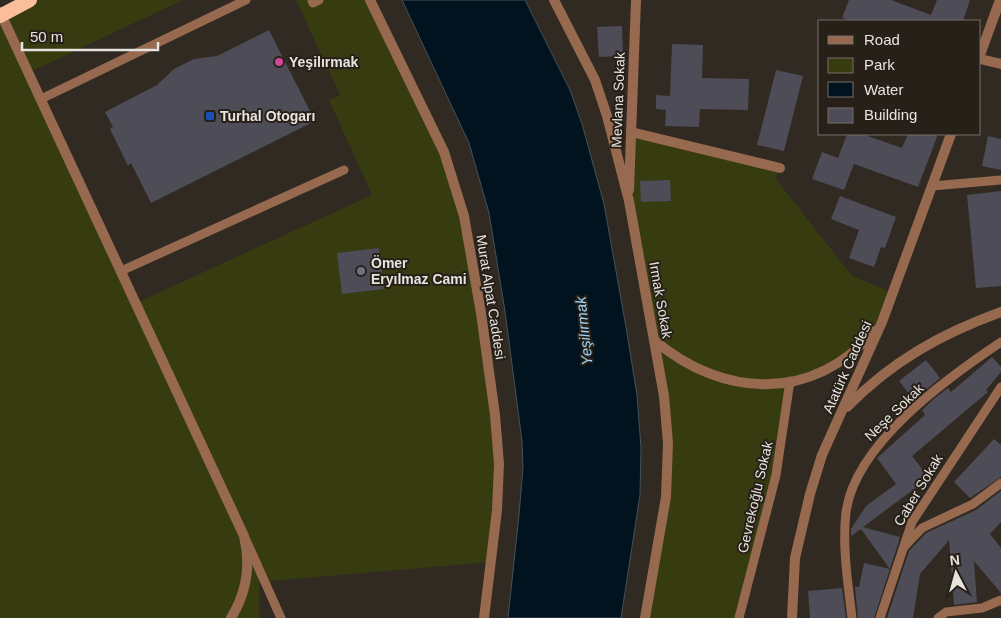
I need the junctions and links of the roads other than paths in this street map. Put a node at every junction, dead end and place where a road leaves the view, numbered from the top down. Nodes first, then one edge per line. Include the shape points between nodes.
1 (30, 0) edge
2 (246, 0) edge
3 (312, 0) edge
4 (319, 0) edge
5 (370, 0) edge
6 (554, 0) edge
7 (636, 0) edge
8 (1000, 0) edge
9 (1, 15) edge
10 (981, 52) edge
11 (981, 59) edge
12 (1001, 64) edge
13 (41, 99) junction
14 (631, 132) junction
15 (951, 135) edge
16 (780, 168) dead end
17 (344, 170) dead end
18 (1001, 180) edge
19 (932, 186) junction
20 (629, 201) junction
21 (121, 271) junction
22 (998, 314) edge
23 (882, 322) junction
24 (654, 340) junction
25 (1001, 342) edge
26 (790, 381) junction
27 (1001, 388) edge
28 (841, 413) junction
29 (1001, 484) edge
30 (244, 536) junction
31 (902, 550) junction
32 (1001, 600) edge
33 (231, 618) edge
34 (281, 618) edge
35 (484, 618) edge
36 (645, 618) edge
37 (739, 618) edge
38 (792, 618) edge
39 (852, 618) edge
40 (880, 618) edge
41 (938, 618) edge

1 - 9 highway
2 - 13 lane
3 - 4 lane
5 - 35 street, Murat Alpat Caddesi via 444,152 465,225 494,405 499,464
6 - 20 street, Irmak Sokak via 595,80
7 - 14 street, Mevlana Sokak
8 - 10 street
9 - 13 street
11 - 12 street
13 - 21 street
14 - 16 street
14 - 20 street, Mevlana Sokak
15 - 19 street, Atatürk Caddesi
17 - 21 lane
18 - 19 lane
19 - 23 street, Atatürk Caddesi
20 - 24 street, Irmak Sokak
21 - 30 street
22 - 28 street via 933,340 868,385
23 - 26 street via 864,343 842,360 817,373
23 - 28 street, Atatürk Caddesi
24 - 26 street via 680,360 717,378 741,383
24 - 36 street, Irmak Sokak via 668,443 666,497
25 - 39 lane, Neşe Sokak via 904,419 876,447 857,476 846,510 845,526
26 - 37 lane, Gevrekoğlu Sokak via 776,475
27 - 31 lane, Caber Sokak via 917,512
28 - 38 street, Atatürk Caddesi via 822,455 804,514 795,558
29 - 31 lane via 973,504 922,528
30 - 33 street via 248,550 247,580
30 - 34 lane
31 - 40 lane, Caber Sokak
32 - 41 lane via 982,608 941,613

